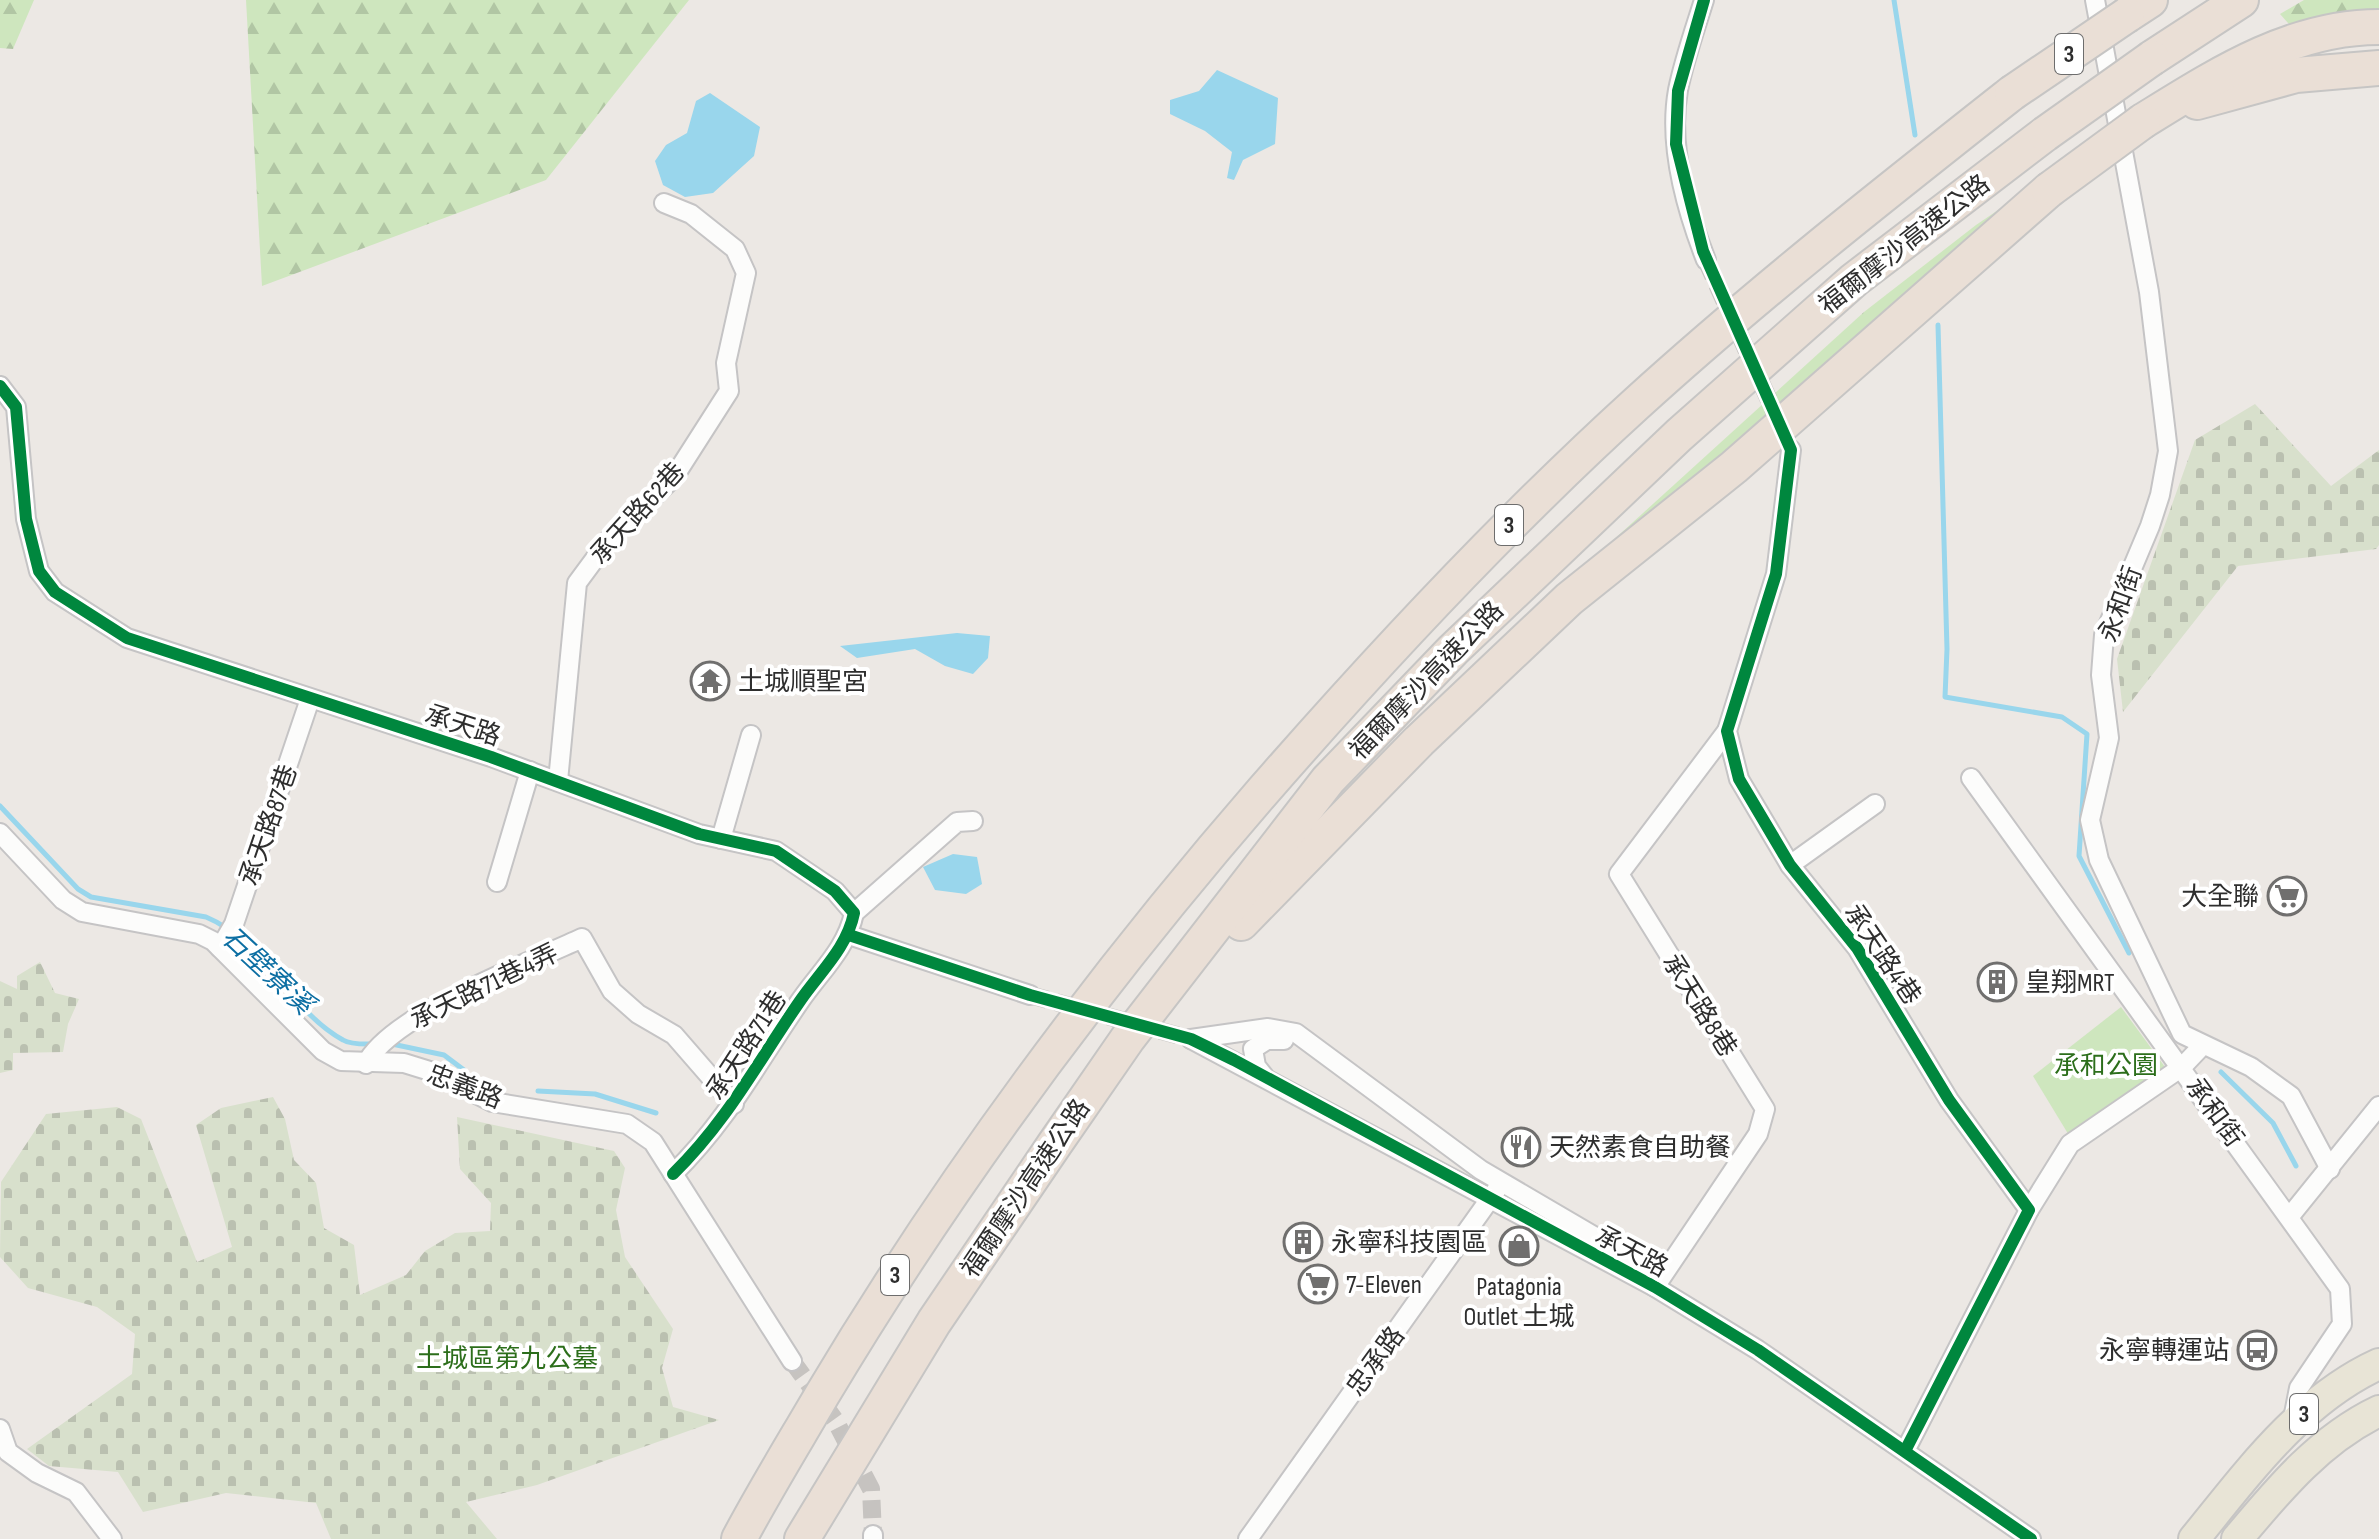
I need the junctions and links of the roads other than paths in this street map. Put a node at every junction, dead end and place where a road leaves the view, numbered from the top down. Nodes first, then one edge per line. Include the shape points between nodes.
1 (1704, 0) edge
2 (2095, 0) edge
3 (2241, 0) edge
4 (2138, 7) edge
5 (2379, 27) edge
6 (2379, 68) edge
7 (2143, 121) junction
8 (664, 203) dead end
9 (1706, 260) tunnel mouth
10 (0, 386) edge
11 (1791, 450) tunnel mouth
12 (310, 699) junction
13 (1727, 731) junction
14 (751, 735) dead end
15 (530, 771) junction
16 (1971, 778) dead end
17 (558, 781) junction
18 (1875, 804) dead end
19 (973, 821) dead end
20 (0, 833) edge
21 (721, 839) junction
22 (1790, 865) junction
23 (497, 882) dead end
24 (854, 913) junction
25 (849, 935) junction
26 (227, 937) junction
27 (1030, 995) tunnel mouth
28 (1149, 1013) junction
29 (1249, 1032) junction
30 (2203, 1045) junction
31 (1327, 1057) junction
32 (369, 1058) junction
33 (1234, 1060) junction
34 (2182, 1067) junction
35 (1264, 1076) junction
36 (734, 1104) junction
37 (2379, 1106) edge
38 (2330, 1169) junction
39 (673, 1174) junction
40 (1502, 1182) junction
41 (1491, 1198) junction
42 (2029, 1210) junction
43 (2290, 1216) junction
44 (1655, 1287) junction
45 (792, 1361) tunnel mouth
46 (2379, 1364) edge
47 (2379, 1411) edge
48 (2292, 1424) junction
49 (0, 1429) edge
50 (1905, 1451) junction
51 (2249, 1471) junction
52 (2275, 1494) junction
53 (112, 1539) edge
54 (739, 1539) edge
55 (802, 1539) edge
56 (1248, 1539) edge
57 (2031, 1539) edge
58 (2194, 1539) edge
59 (2237, 1539) edge

1 - 9 street via 1678,91 1676,144
2 - 30 street, 永和街 via 2149,292 2168,451 2150,526 2104,635 2101,675 2109,738 2090,820 2099,860 2182,1034
3 - 28 highway, 福爾摩沙高速公路 / 3, bridge via 2045,134 1854,280 1679,435 1453,650 1328,780
4 - 54 highway, 福爾摩沙高速公路 / 3, bridge via 2012,93 1822,243 1637,403 1423,612 1167,901 1004,1114 884,1292
5 - 7 highway via 2350,27 2287,43 2230,68
6 - 7 highway via 2296,75
7 - 28 highway, bridge via 2049,190 1734,467 1569,599 1419,741
8 - 17 street, 承天路62巷 via 691,214 735,249 746,273 726,363 729,391 674,477 611,537 577,583
10 - 12 street, 承天路 via 16,407 32,554 55,592 127,638
11 - 13 street via 1776,574
12 - 15 street, 承天路
12 - 26 street, 承天路87巷
13 - 22 street, 承天路4巷 via 1739,779
13 - 44 street, 承天路8巷 via 1619,874 1765,1109 1758,1134
14 - 21 street
15 - 17 street, 承天路
15 - 23 street
16 - 34 street, 承和街
17 - 21 street, 承天路
18 - 22 street
19 - 24 street via 957,822
20 - 26 street, 忠義路 via 63,900 82,912
21 - 24 street, 承天路 via 776,851 835,891
22 - 42 street, 承天路4巷 via 1857,948 1949,1100
24 - 25 street
25 - 27 street
25 - 36 street, 承天路71巷
26 - 32 street, 忠義路 via 323,1051 341,1061
28 - 55 highway, 福爾摩沙高速公路 / 3 via 934,1322
29 - 31 street, 承天路 via 1268,1028 1296,1033
29 - 33 street
29 - 33 street, 承天路 via 1191,1039
30 - 34 street
30 - 38 street, 永和街 via 2251,1067 2291,1096
31 - 35 street via 1292,1042 1267,1040 1253,1049
31 - 40 street, 承天路
32 - 36 street, 承天路71巷4弄 via 406,1023 582,938 612,991 674,1035
32 - 39 street, 忠義路 via 433,1072 492,1102 627,1124 653,1142
33 - 35 street, 承天路
34 - 42 street via 2070,1144
34 - 43 street, 承和街
35 - 41 street, 承天路
36 - 39 street, 承天路71巷 via 710,1138
37 - 38 street
38 - 43 street
39 - 45 street, 忠義路
40 - 41 street, 忠承路
40 - 44 street, 承天路 via 1650,1269
41 - 44 street, 承天路
41 - 56 street, 忠承路
42 - 50 street
43 - 48 street, 承和街 via 2340,1289 2344,1312 2342,1324 2299,1388
44 - 50 street, 承天路
46 - 48 main road, 3
47 - 52 main road, 3 via 2324,1445
48 - 51 main road, 3
49 - 53 street via 8,1452 76,1492
50 - 57 street, 承天路
51 - 52 main road
51 - 58 main road, 3
52 - 59 main road, 3

